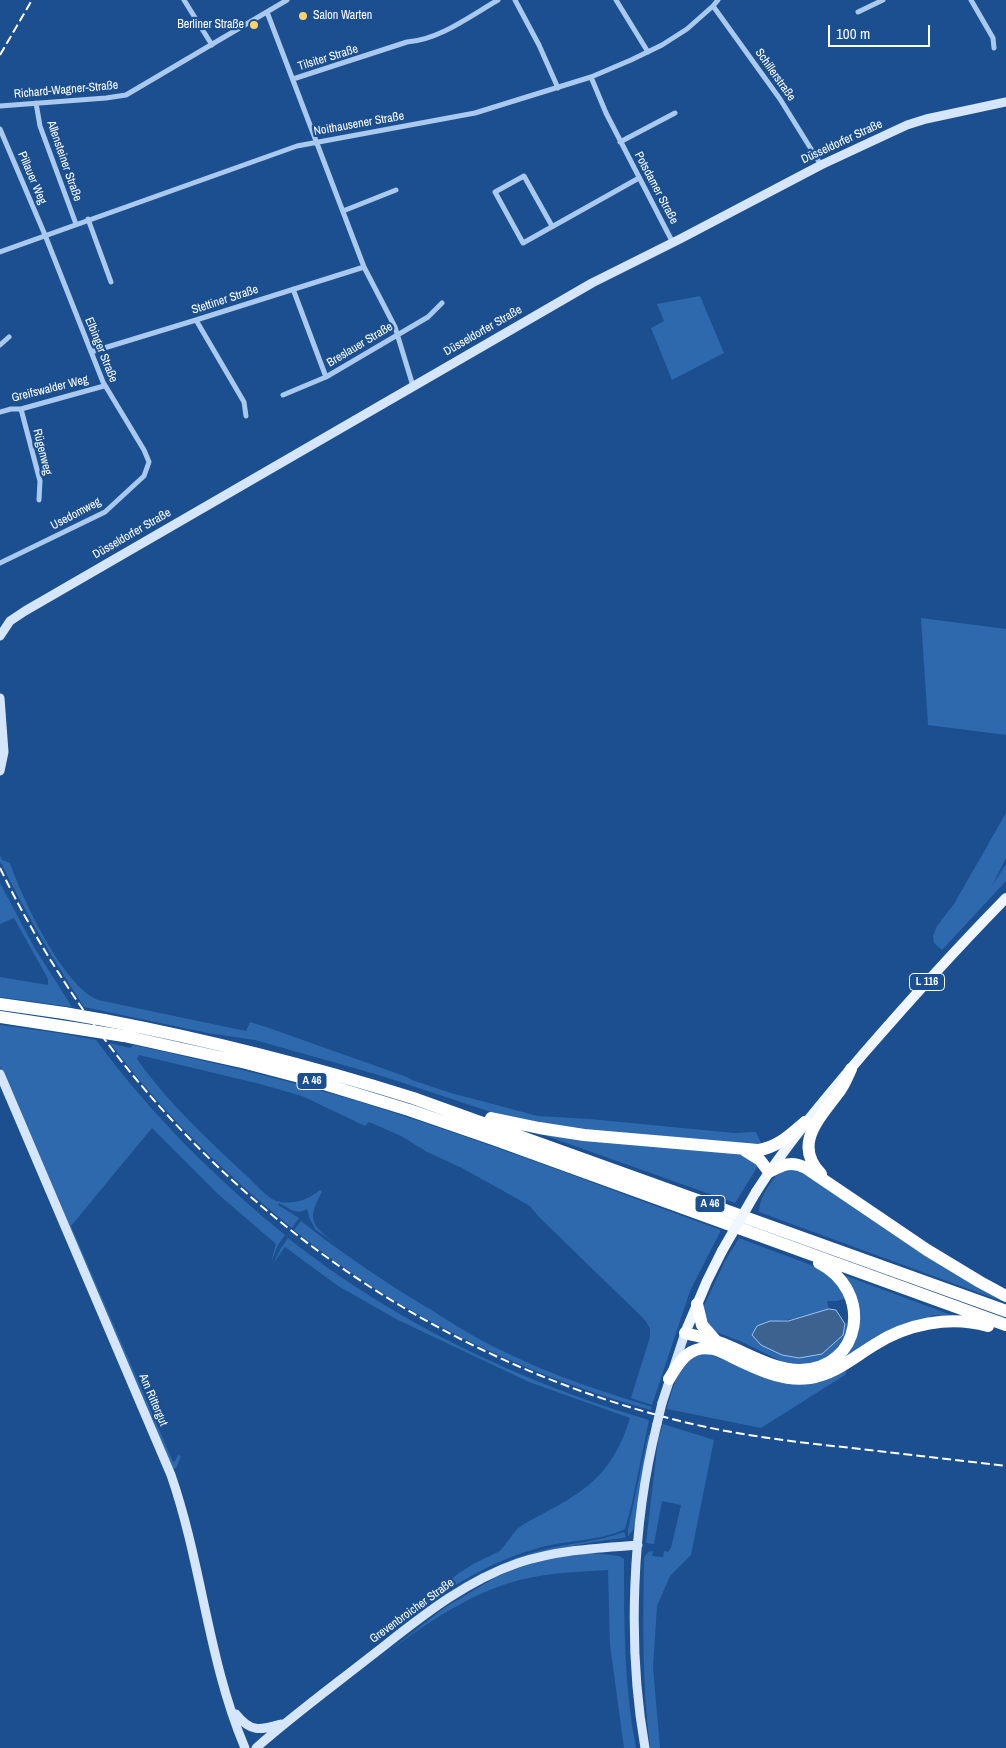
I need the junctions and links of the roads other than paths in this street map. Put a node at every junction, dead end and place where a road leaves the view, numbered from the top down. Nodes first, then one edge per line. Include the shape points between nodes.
1 (184, 0) edge
2 (287, 0) edge
3 (498, 0) edge
4 (515, 0) edge
5 (616, 0) edge
6 (718, 0) edge
7 (883, 0) edge
8 (971, 0) edge
9 (714, 6) junction
10 (267, 12) junction
11 (858, 12) dead end
12 (212, 46) junction
13 (994, 48) dead end
14 (648, 52) junction
15 (591, 76) junction
16 (294, 78) junction
17 (558, 88) junction
18 (1006, 102) edge
19 (36, 103) junction
20 (0, 106) edge
21 (675, 113) dead end
22 (0, 129) edge
23 (317, 141) junction
24 (620, 142) junction
25 (821, 165) junction
26 (639, 178) junction
27 (396, 190) dead end
28 (343, 211) junction
29 (88, 219) junction
30 (76, 224) junction
31 (552, 226) junction
32 (45, 235) junction
33 (673, 242) junction
34 (0, 252) edge
35 (364, 267) junction
36 (111, 282) dead end
37 (293, 289) junction
38 (442, 303) dead end
39 (196, 320) junction
40 (398, 335) junction
41 (10, 338) dead end
42 (0, 345) edge
43 (91, 352) junction
44 (326, 377) junction
45 (104, 386) junction
46 (413, 386) junction
47 (283, 395) dead end
48 (20, 409) junction
49 (0, 412) edge
50 (246, 416) dead end
51 (148, 466) joint
52 (39, 500) dead end
53 (0, 563) edge
54 (0, 636) edge
55 (0, 698) edge
56 (0, 772) edge
57 (1006, 898) edge
58 (0, 1004) edge
59 (0, 1017) edge
60 (851, 1069) junction
61 (0, 1074) edge
62 (413, 1098) junction
63 (805, 1122) junction
64 (739, 1148) junction
65 (769, 1172) junction
66 (834, 1186) junction
67 (767, 1239) junction
68 (1006, 1296) edge
69 (697, 1304) junction
70 (1006, 1311) edge
71 (1006, 1325) edge
72 (1006, 1331) edge
73 (685, 1333) junction
74 (715, 1345) junction
75 (669, 1380) junction
76 (638, 1545) junction
77 (231, 1708) junction
78 (286, 1722) junction
79 (245, 1748) edge
80 (256, 1748) edge
81 (645, 1748) edge

1 - 12 street
2 - 10 street, Richard-Wagner-Straße
3 - 16 street, Tilsiter Straße via 454,26 420,41 406,42
4 - 17 street
5 - 14 street
6 - 9 street
7 - 11 street
8 - 13 street via 993,38
9 - 14 street, Noithausener Straße via 682,32
9 - 25 street, Schillerstraße via 780,99
10 - 12 street, Richard-Wagner-Straße
10 - 16 street
12 - 19 street, Richard-Wagner-Straße via 126,95
14 - 15 street, Noithausener Straße
15 - 17 street, Noithausener Straße
15 - 24 street, Potsdamer Straße
16 - 23 street
17 - 23 street, Noithausener Straße via 475,113
18 - 25 street, Düsseldorfer Straße via 907,125
19 - 20 street, Richard-Wagner-Straße
19 - 30 street, Allensteiner Straße via 42,133
21 - 24 street, Potsdamer Straße
22 - 32 street, Pillauer Weg
23 - 28 street
23 - 29 street, Noithausener Straße
24 - 26 street, Potsdamer Straße
25 - 33 street, Düsseldorfer Straße
26 - 31 street
26 - 33 street, Potsdamer Straße
27 - 28 street
28 - 35 street
29 - 30 street, Noithausener Straße
29 - 36 street
30 - 32 street, Noithausener Straße
31 - 31 street via 522,243 495,192 524,176
32 - 34 street, Noithausener Straße
32 - 43 street, Elbinger Straße
33 - 46 street, Düsseldorfer Straße via 592,283
35 - 37 street, Stettiner Straße
35 - 40 street
37 - 39 street, Stettiner Straße
37 - 44 street
38 - 40 street, Breslauer Straße via 428,317
39 - 43 street, Stettiner Straße
39 - 50 street via 244,402
40 - 44 street, Breslauer Straße
40 - 46 street
41 - 42 street
43 - 45 street, Elbinger Straße
44 - 47 street, Breslauer Straße
45 - 48 street, Greifswalder Weg
45 - 51 street, Elbinger Straße via 147,454
46 - 54 street, Düsseldorfer Straße via 16,616
48 - 49 street, Greifswalder Weg
48 - 52 street, Rügenweg via 40,481
51 - 53 street, Usedomweg via 142,478 103,513
55 - 56 street via 4,752
57 - 60 main road, L 116 via 929,979
58 - 62 highway, A 46, bridge via 194,1038 325,1071
59 - 67 highway, A 46, bridge via 124,1036 246,1063 358,1094 496,1140
60 - 63 main road, L 116
60 - 66 highway via 841,1089 814,1125 809,1140 812,1162
61 - 77 street, Am Rittergut via 173,1482
62 - 64 highway via 563,1132
62 - 70 highway, A 46
63 - 64 highway via 768,1148
63 - 65 main road, L 116
64 - 65 highway via 758,1158
65 - 66 highway via 793,1163
65 - 69 main road, L 116, bridge via 722,1251
66 - 68 highway via 927,1250
67 - 71 highway, A 46
67 - 74 highway via 821,1264 845,1284 854,1312 854,1327 849,1340 828,1362 817,1368 801,1370 770,1364
69 - 73 main road, L 116
69 - 74 highway via 703,1328
72 - 74 highway via 958,1321 917,1326 885,1338 833,1372 802,1379 772,1374
73 - 74 highway
73 - 75 street, L 116
74 - 75 highway via 690,1353
75 - 76 street, L 116, bridge via 656,1424
76 - 78 street, Grevenbroicher Straße via 555,1552 484,1577 434,1607
76 - 81 street, L 116 via 636,1672
77 - 78 street via 242,1722 254,1729
77 - 79 street, Am Rittergut
78 - 80 street, Grevenbroicher Straße

